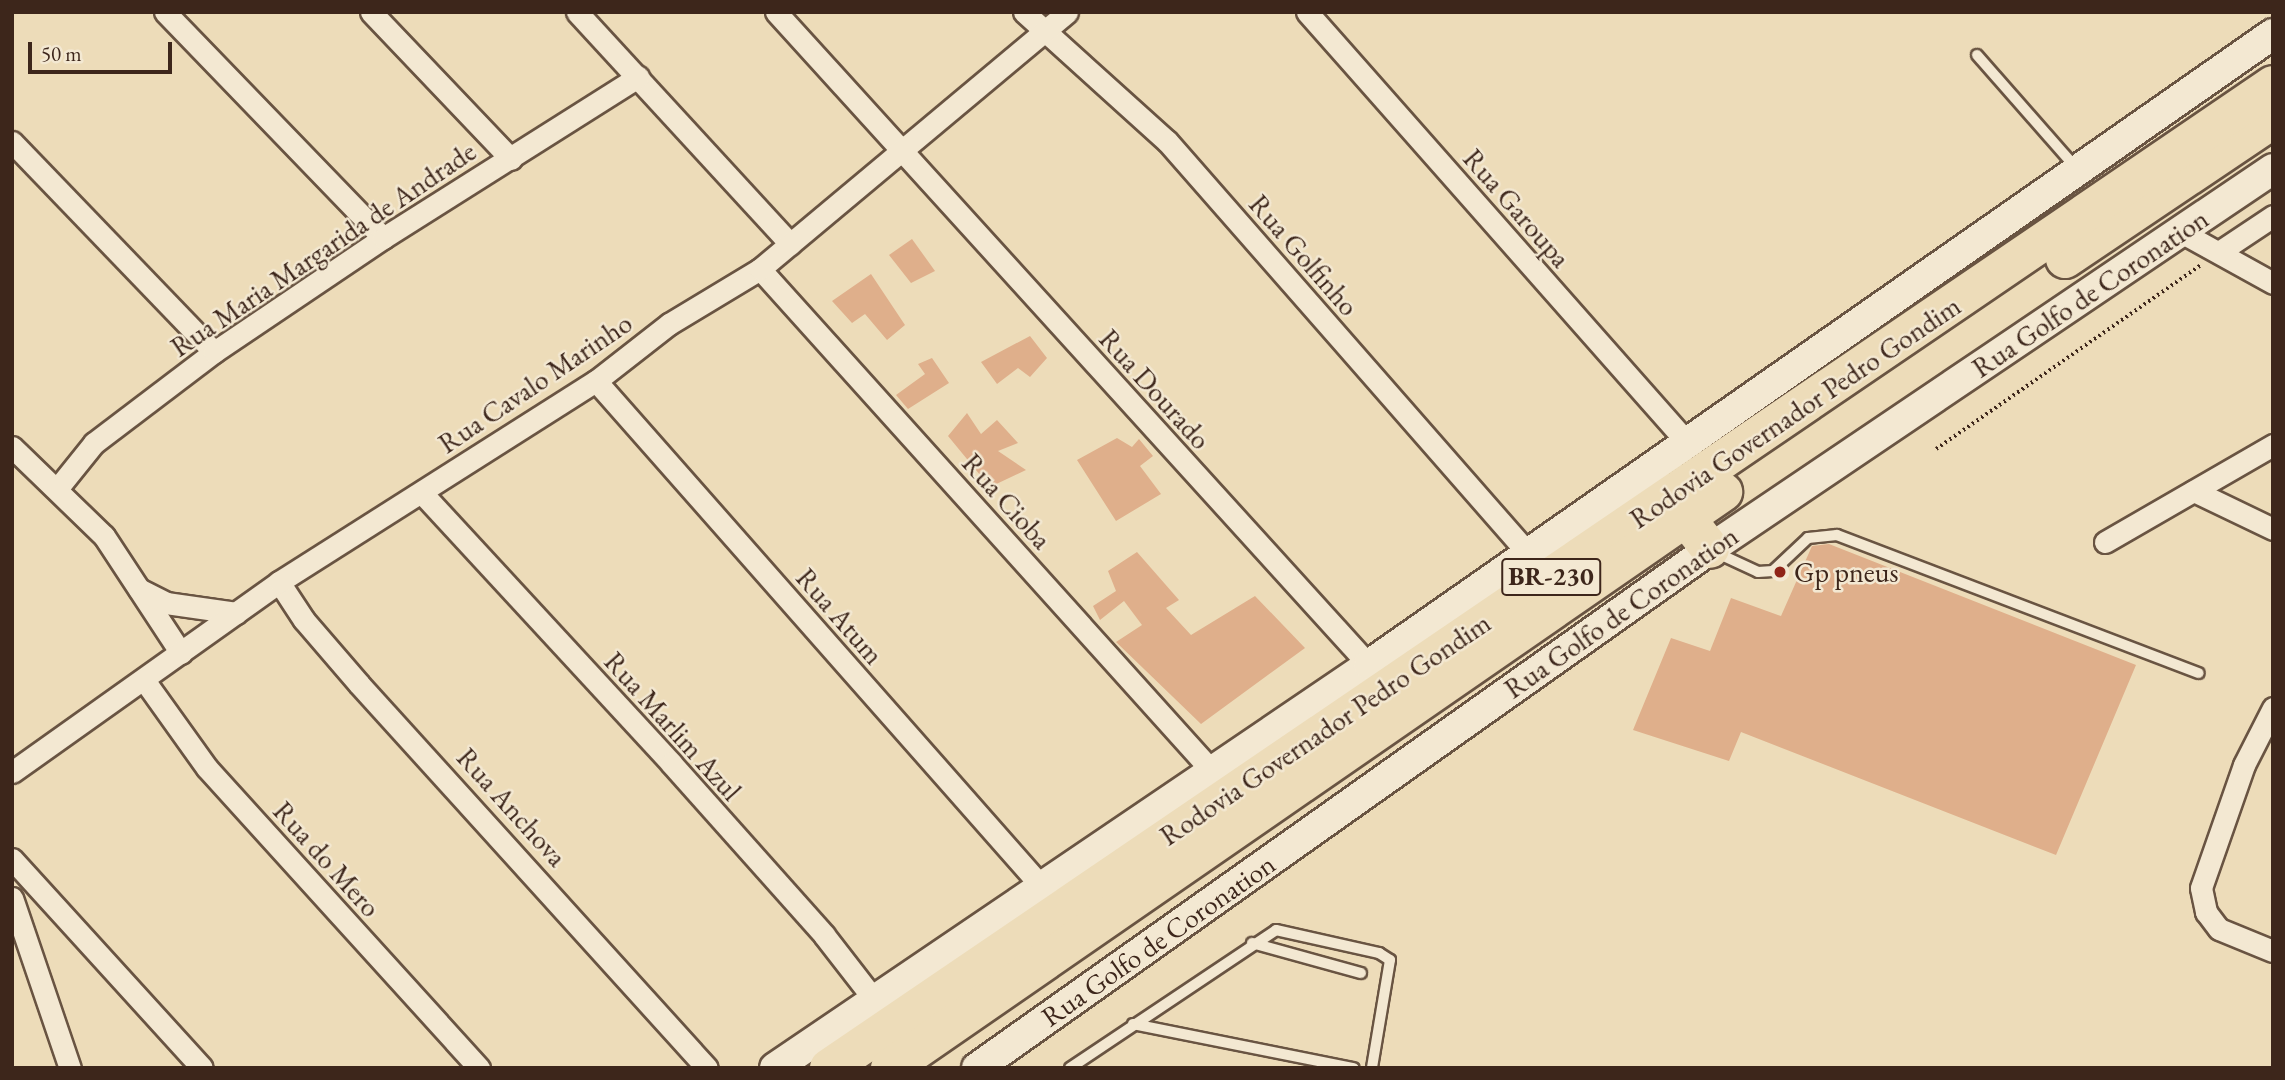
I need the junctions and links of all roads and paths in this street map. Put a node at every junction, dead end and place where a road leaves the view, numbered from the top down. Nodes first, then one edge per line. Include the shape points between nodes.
1 (165, 12) edge
2 (371, 12) edge
3 (577, 12) edge
4 (776, 12) edge
5 (1024, 12) edge
6 (1067, 12) edge
7 (1307, 12) edge
8 (1046, 32) junction
9 (2273, 34) edge
10 (1977, 55) dead end
11 (638, 77) junction
12 (2273, 85) edge
13 (2273, 118) edge
14 (12, 142) edge
15 (901, 150) junction
16 (511, 159) junction
17 (2078, 169) junction
18 (2273, 169) edge
19 (2273, 216) edge
20 (2181, 232) junction
21 (383, 238) junction
22 (790, 244) junction
23 (2219, 252) junction
24 (760, 269) junction
25 (2273, 283) edge
26 (214, 352) junction
27 (596, 381) junction
28 (1685, 440) junction
29 (2273, 445) edge
30 (12, 447) edge
31 (1936, 449) dead end
32 (57, 489) junction
33 (2194, 491) junction
34 (422, 493) junction
35 (1686, 518) junction
36 (2273, 529) edge
37 (2105, 542) dead end
38 (1710, 549) junction
39 (1526, 551) junction
40 (279, 582) junction
41 (137, 588) junction
42 (236, 613) junction
43 (181, 653) junction
44 (1368, 665) junction
45 (2199, 673) dead end
46 (144, 680) junction
47 (2273, 708) edge
48 (1212, 771) junction
49 (12, 772) edge
50 (12, 859) edge
51 (1043, 888) junction
52 (12, 898) edge
53 (1252, 943) junction
54 (2273, 951) edge
55 (1361, 973) dead end
56 (876, 1002) junction
57 (1133, 1024) junction
58 (69, 1068) edge
59 (202, 1068) edge
60 (479, 1068) edge
61 (707, 1068) edge
62 (775, 1068) edge
63 (829, 1068) edge
64 (890, 1068) edge
65 (977, 1068) edge
66 (1070, 1068) edge
67 (1354, 1068) edge
68 (1372, 1068) edge

1 - 21 street
2 - 16 street
3 - 11 street
4 - 15 street, Rua Dourado
5 - 8 street, Rua Golfinho
6 - 8 street, Rua Cavalo Marinho
7 - 28 street, Rua Garoupa
8 - 15 street, Rua Cavalo Marinho
8 - 39 street, Rua Golfinho via 1167,141
9 - 17 street
10 - 17 lane
11 - 16 street, Rua Maria Margarida de Andrade
11 - 22 street
12 - 63 highway, Rodovia Governador Pedro Gondim / BR-230
13 - 35 highway, Rodovia Governador Pedro Gondim / BR-230 via 1942,338
14 - 26 street
15 - 22 street, Rua Cavalo Marinho
15 - 44 street, Rua Dourado
16 - 21 street, Rua Maria Margarida de Andrade
17 - 28 street
18 - 20 street, Rua Golfo de Coronation
19 - 23 street
20 - 23 street
20 - 38 street, Rua Golfo de Coronation
21 - 26 street, Rua Maria Margarida de Andrade
22 - 24 street, Rua Cavalo Marinho
23 - 25 street
23 - 31 path
24 - 27 street, Rua Cavalo Marinho via 669,324
24 - 48 street, Rua Cioba
26 - 32 street, Rua Maria Margarida de Andrade via 94,443
27 - 34 street, Rua Cavalo Marinho
27 - 51 street, Rua Atum
28 - 39 street
29 - 33 street
30 - 32 street
32 - 41 street via 104,536
33 - 36 street
33 - 37 street
34 - 40 street, Rua Cavalo Marinho
34 - 56 street, Rua Marlim Azul via 671,763 824,935
35 - 38 highway
35 - 64 highway, Rodovia Governador Pedro Gondim / BR-230
38 - 45 lane via 1758,572 1773,571 1808,538 1837,535
38 - 65 street, Rua Golfo de Coronation
39 - 44 street
40 - 42 street, Rua Cavalo Marinho
40 - 61 street, Rua Anchova via 304,620 359,684
41 - 42 street via 166,603
41 - 43 street
42 - 43 street, Rua Cavalo Marinho
43 - 46 street, Rua Cavalo Marinho
44 - 48 street
46 - 49 street, Rua Cavalo Marinho
46 - 60 street, Rua do Mero via 207,768
47 - 54 street via 2244,765 2201,888 2210,921 2219,929
48 - 51 street
50 - 59 street
51 - 56 street
52 - 58 street
53 - 55 lane
53 - 57 lane
53 - 68 lane via 1276,930 1294,931 1390,960
56 - 62 street
57 - 66 lane
57 - 67 lane

